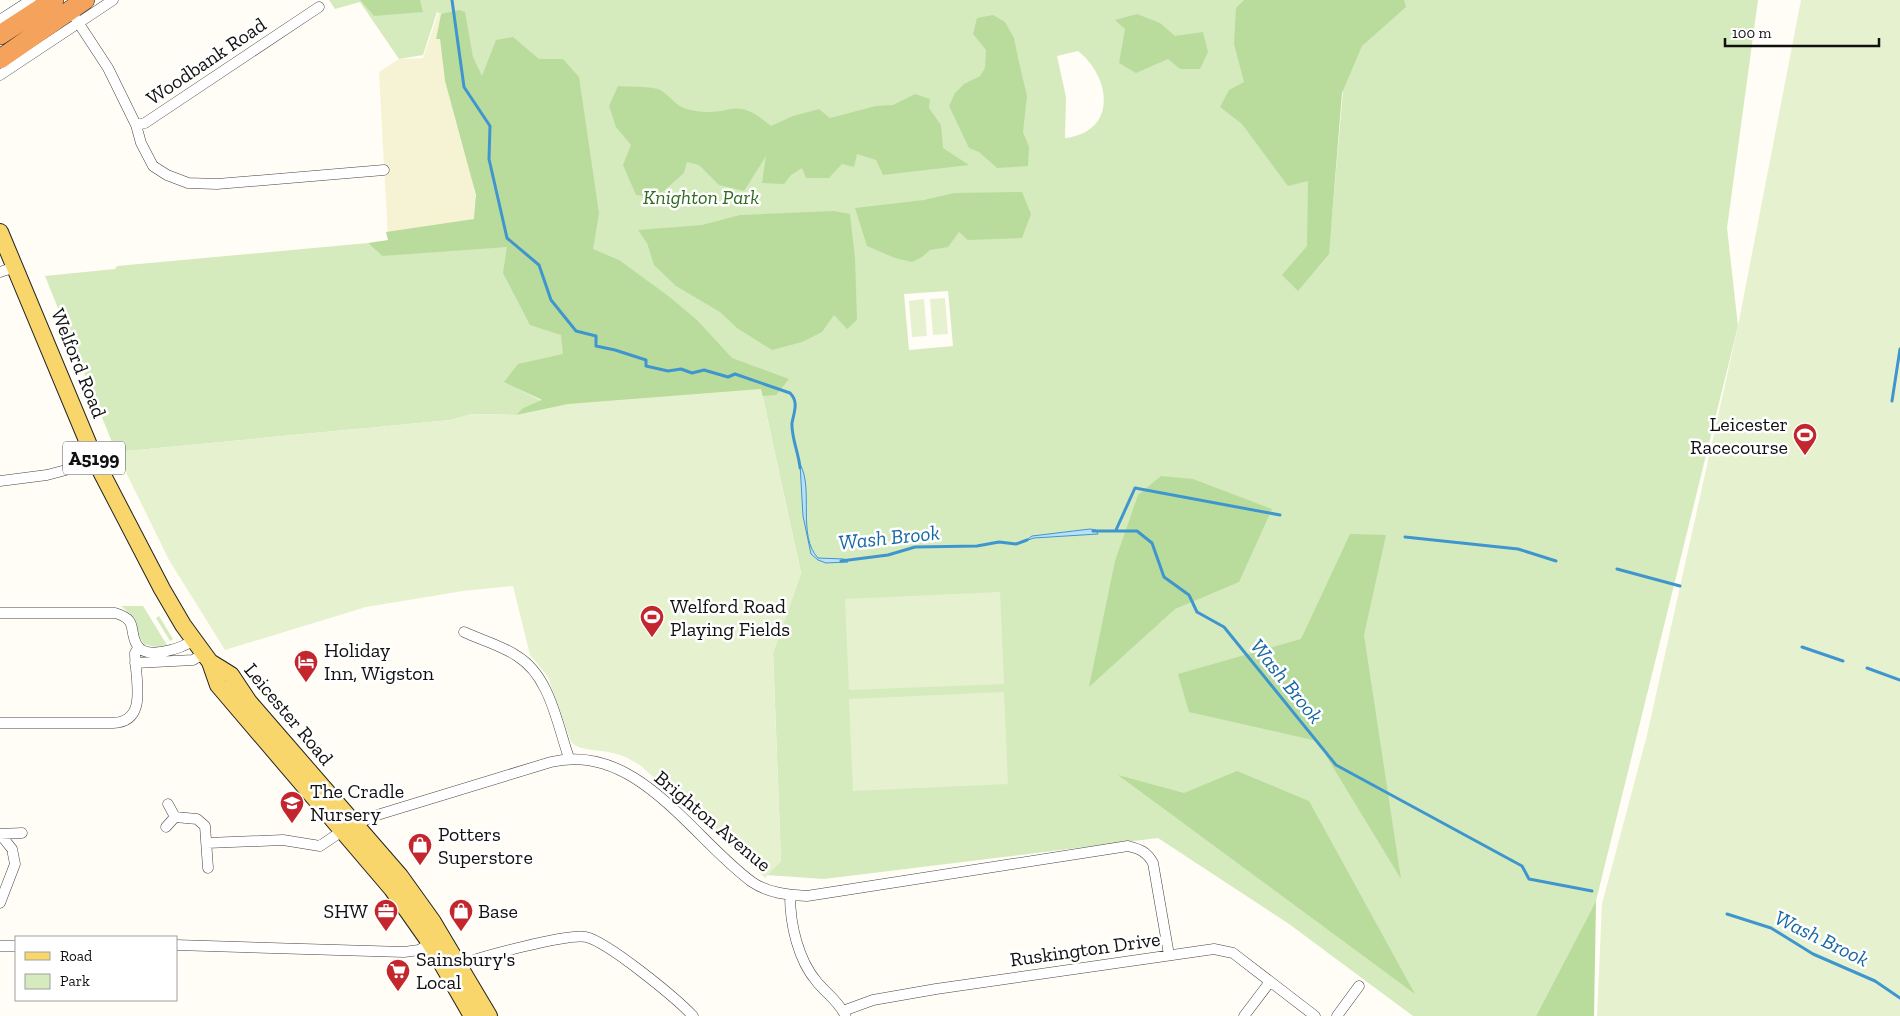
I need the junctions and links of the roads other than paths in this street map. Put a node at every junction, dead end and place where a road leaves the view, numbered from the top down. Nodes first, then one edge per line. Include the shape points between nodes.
1 (31, 0) edge
2 (54, 0) edge
3 (113, 0) edge
4 (319, 7) dead end
5 (78, 11) edge
6 (0, 20) edge
7 (19, 23) junction
8 (0, 35) edge
9 (0, 59) edge
10 (0, 75) edge
11 (136, 125) junction
12 (384, 170) dead end
13 (0, 232) edge
14 (7, 269) edge
15 (96, 462) junction
16 (0, 481) edge
17 (0, 613) edge
18 (464, 632) dead end
19 (202, 652) junction
20 (136, 656) junction
21 (0, 723) edge
22 (569, 758) junction
23 (168, 804) dead end
24 (175, 817) junction
25 (166, 827) dead end
26 (350, 828) junction
27 (22, 833) dead end
28 (0, 834) edge
29 (208, 843) junction
30 (208, 868) dead end
31 (790, 895) junction
32 (0, 903) edge
33 (436, 940) junction
34 (178, 945) edge
35 (0, 946) edge
36 (15, 946) edge
37 (1169, 955) junction
38 (460, 965) junction
39 (1269, 983) junction
40 (1359, 986) dead end
41 (844, 1014) edge
42 (472, 1016) edge
43 (490, 1016) edge
44 (693, 1016) edge
45 (1244, 1016) edge
46 (1315, 1016) edge
47 (1337, 1016) edge

1 - 6 street
2 - 7 highway
3 - 5 street
4 - 11 street, Woodbank Road via 145,123
5 - 7 highway via 61,6
5 - 9 highway
5 - 10 street
5 - 11 street
7 - 8 highway
11 - 12 street via 141,143 154,166 167,176 188,183 217,184
13 - 14 main road, Welford Road / A5199
14 - 15 main road, Welford Road / A5199
15 - 16 street via 47,475
15 - 19 main road, Welford Road / A5199 via 145,559
17 - 20 street via 123,615 132,624
18 - 22 street via 516,654 536,672
19 - 20 street via 148,652
19 - 20 street via 193,660
19 - 26 main road, Leicester Road / A5199 via 231,675
20 - 21 street via 136,710 123,723
22 - 26 street, Brighton Avenue via 401,807
22 - 31 street, Brighton Avenue via 592,760 619,769 648,788 753,882 776,893
23 - 24 street
24 - 25 street
24 - 29 street via 190,817 202,822
26 - 29 street, Brighton Avenue via 320,846 283,840
26 - 33 main road, Leicester Road / A5199 via 400,876
27 - 28 street
28 - 32 street via 12,849 15,864
29 - 30 street
31 - 37 street, Brighton Avenue via 807,896 1128,846 1141,850 1153,863
31 - 41 street via 790,910 803,961 816,982
33 - 34 street via 418,950 404,952
33 - 38 main road, Leicester Road / A5199
33 - 42 main road, Leicester Road / A5199
35 - 36 street
37 - 39 street, Ruskington Drive via 1214,949 1234,953
37 - 41 street, Ruskington Drive via 891,997 859,1003
38 - 43 main road, Leicester Road / A5199
38 - 44 street via 481,957 584,936 608,946
39 - 45 street
39 - 46 street, Ruskington Drive
40 - 47 street

